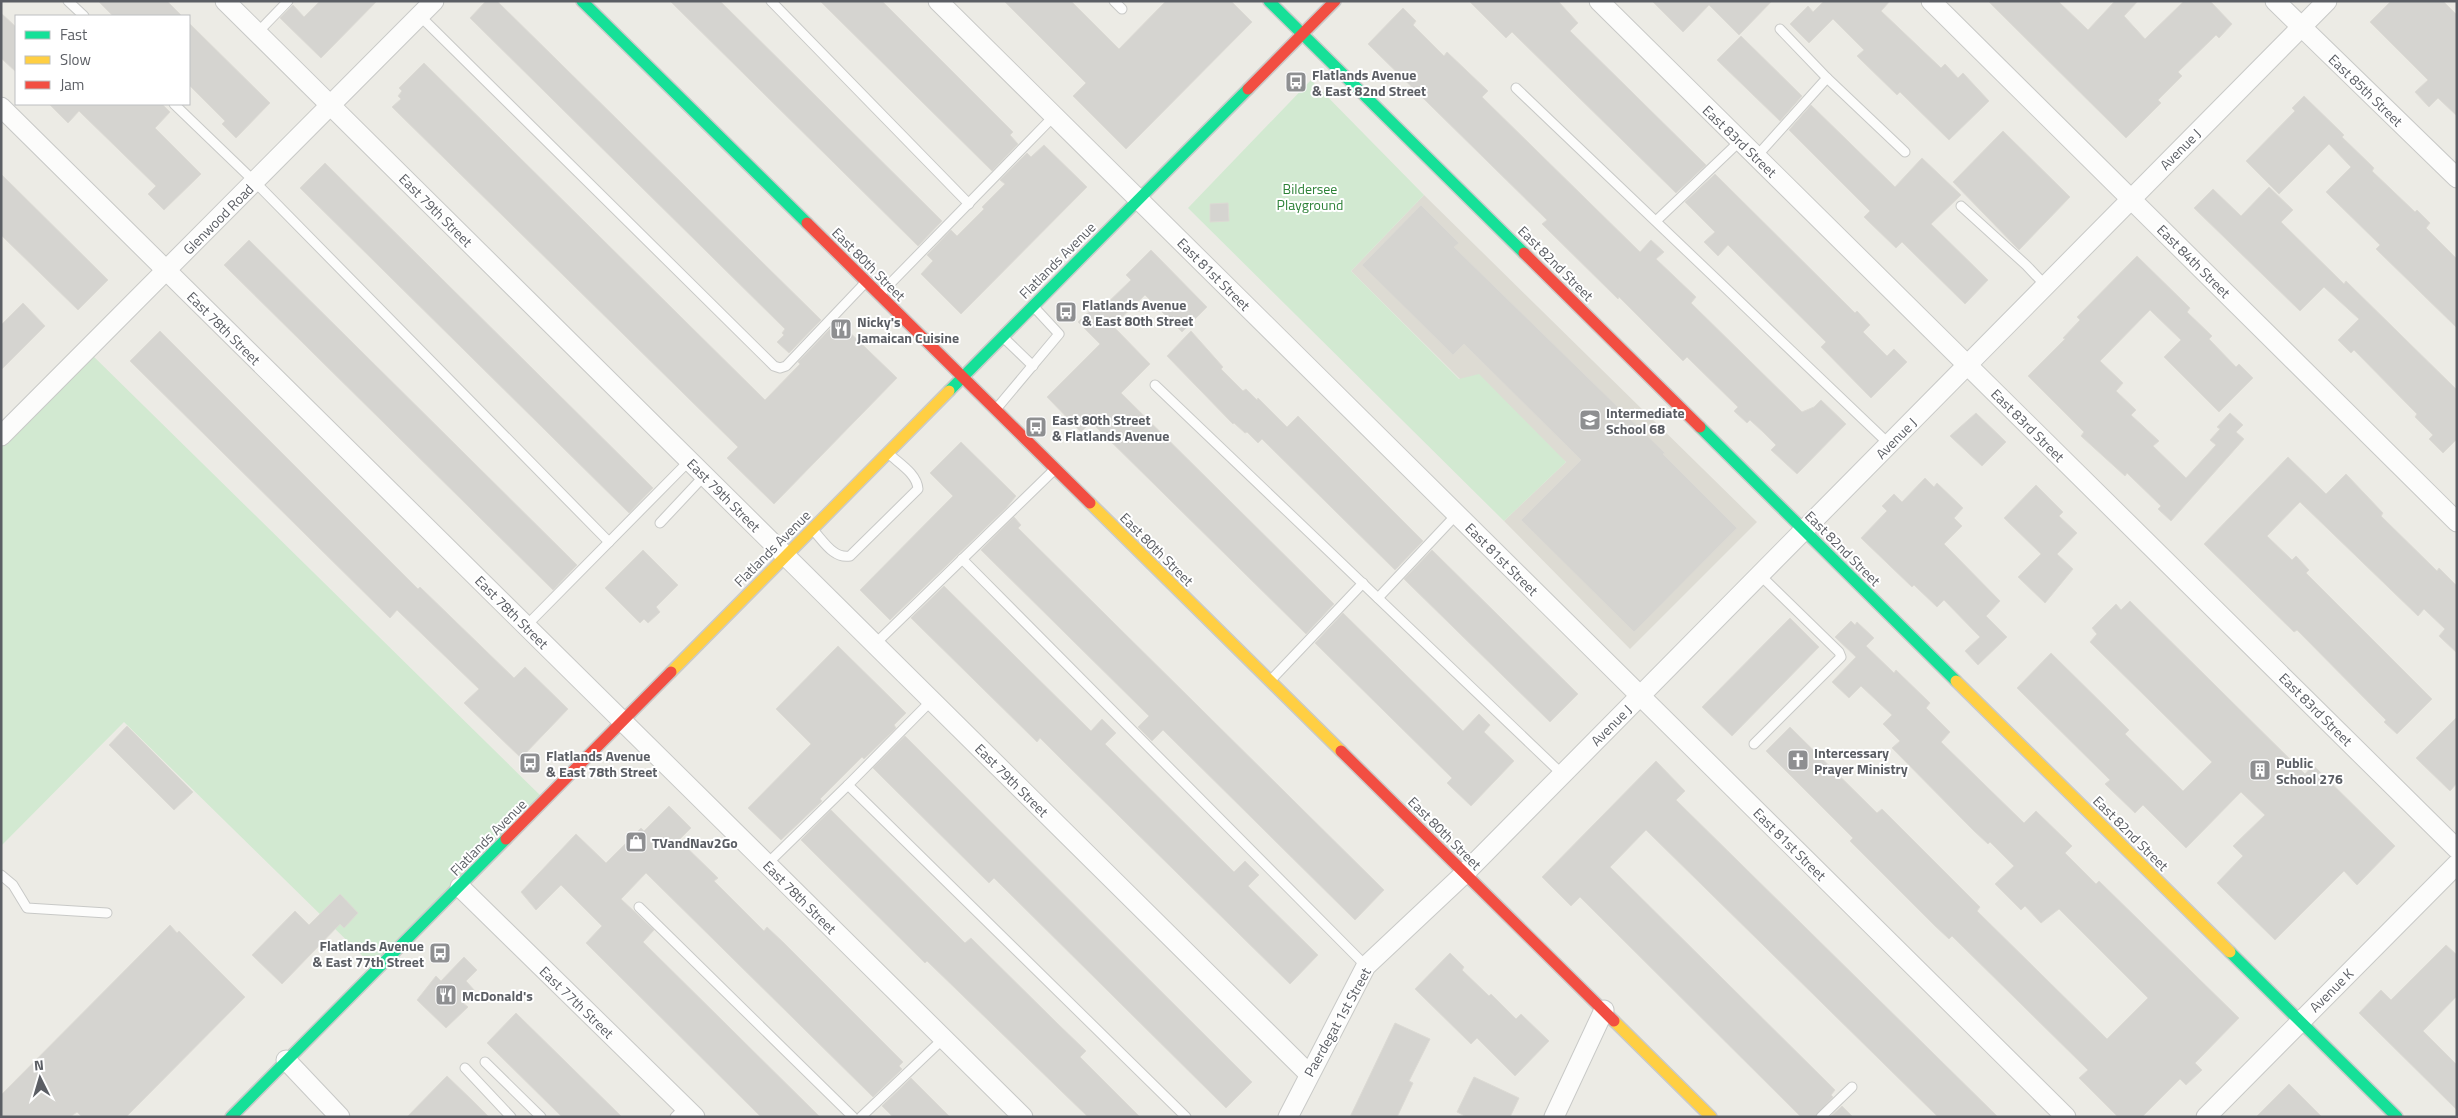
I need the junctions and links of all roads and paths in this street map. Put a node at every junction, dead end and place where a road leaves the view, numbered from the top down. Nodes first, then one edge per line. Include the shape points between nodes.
1 (68, 1) edge
2 (225, 1) edge
3 (288, 1) edge
4 (434, 1) edge
5 (582, 1) edge
6 (771, 1) edge
7 (938, 1) edge
8 (1114, 1) edge
9 (1269, 1) edge
10 (1335, 1) edge
11 (1599, 1) edge
12 (1931, 1) edge
13 (2275, 1) edge
14 (2327, 1) edge
15 (1122, 9) dead end
16 (83, 15) edge
17 (420, 16) junction
18 (2301, 28) junction
19 (1780, 29) dead end
20 (257, 33) junction
21 (1302, 34) junction
22 (1827, 78) junction
23 (1516, 88) dead end
24 (175, 105) edge
25 (331, 106) junction
26 (1, 107) edge
27 (1054, 116) junction
28 (1740, 141) junction
29 (1905, 152) dead end
30 (1756, 157) junction
31 (2457, 178) edge
32 (255, 182) junction
33 (1138, 199) junction
34 (2131, 200) junction
35 (969, 204) junction
36 (1961, 206) dead end
37 (1656, 221) junction
38 (167, 271) junction
39 (865, 282) junction
40 (2046, 286) junction
41 (879, 295) junction
42 (1033, 306) junction
43 (1003, 336) junction
44 (1033, 366) junction
45 (1968, 366) junction
46 (962, 378) junction
47 (1155, 385) dead end
48 (995, 410) junction
49 (2, 435) edge
50 (1889, 444) junction
51 (888, 452) junction
52 (690, 460) junction
53 (1055, 469) junction
54 (705, 475) junction
55 (1457, 514) junction
56 (2457, 522) edge
57 (660, 523) dead end
58 (812, 529) junction
59 (1804, 530) junction
60 (609, 542) junction
61 (786, 555) junction
62 (962, 559) junction
63 (1760, 574) junction
64 (1363, 583) junction
65 (1378, 598) junction
66 (526, 626) junction
67 (875, 644) junction
68 (1270, 681) junction
69 (1641, 696) junction
70 (932, 700) junction
71 (622, 721) junction
72 (1754, 744) dead end
73 (1562, 774) junction
74 (848, 785) junction
75 (2457, 848) edge
76 (767, 864) junction
77 (2457, 864) edge
78 (1464, 874) junction
79 (1, 875) edge
80 (460, 887) junction
81 (639, 907) dead end
82 (107, 913) dead end
83 (1366, 966) junction
84 (1604, 1010) junction
85 (2301, 1021) junction
86 (944, 1038) junction
87 (286, 1060) junction
88 (485, 1062) dead end
89 (465, 1068) dead end
90 (1308, 1073) junction
91 (1852, 1087) dead end
92 (685, 1113) edge
93 (231, 1117) edge
94 (340, 1117) edge
95 (511, 1117) edge
96 (541, 1117) edge
97 (853, 1117) edge
98 (861, 1117) edge
99 (1023, 1117) edge
100 (1186, 1117) edge
101 (1288, 1117) edge
102 (1554, 1117) edge
103 (1711, 1117) edge
104 (1821, 1117) edge
105 (2066, 1117) edge
106 (2206, 1117) edge
107 (2397, 1117) edge

1 - 16 lane
2 - 20 street, East 79th Street
3 - 20 lane
4 - 17 street, Glenwood Road
5 - 39 street, East 80th Street
6 - 35 lane
7 - 27 street, East 81st Street
8 - 15 lane
9 - 21 street, East 82nd Street
10 - 21 street, Flatlands Avenue
11 - 28 street, East 83rd Street
12 - 34 street, East 84th Street
13 - 18 street, East 85th Street
14 - 18 street, Avenue J
17 - 25 street, Glenwood Road
17 - 39 lane via 774,366 786,366
18 - 31 street, East 85th Street
18 - 34 street, Avenue J
19 - 22 lane
20 - 25 street, East 79th Street
21 - 33 street, Flatlands Avenue
21 - 59 street, East 82nd Street
22 - 29 lane
22 - 30 lane
23 - 37 lane
24 - 32 lane
25 - 32 street, Glenwood Road
25 - 52 street, East 79th Street
26 - 38 street, East 78th Street
27 - 33 street, East 81st Street
27 - 35 lane
28 - 30 street, East 83rd Street
28 - 37 lane
30 - 45 street, East 83rd Street
32 - 38 street, Glenwood Road
32 - 60 lane
33 - 42 street, Flatlands Avenue
33 - 55 street, East 81st Street
34 - 40 street, Avenue J
34 - 56 street, East 84th Street
35 - 41 lane
36 - 40 lane
37 - 50 lane
38 - 49 street, Glenwood Road
38 - 66 street, East 78th Street
39 - 41 street, East 80th Street
40 - 45 street, Avenue J
41 - 46 street, East 80th Street
42 - 43 street, Flatlands Avenue
42 - 44 lane via 1060,334
43 - 44 lane
43 - 46 street, Flatlands Avenue
44 - 48 lane
45 - 50 street, Avenue J
45 - 75 street, East 83rd Street
46 - 48 street, East 80th Street
46 - 51 street, Flatlands Avenue
47 - 64 lane
48 - 53 street, East 80th Street
50 - 59 street, Avenue J
51 - 58 street, Flatlands Avenue
51 - 58 lane via 912,475 918,489 850,556 836,554
52 - 54 street, East 79th Street
52 - 60 lane
53 - 62 lane
53 - 68 street, East 80th Street
54 - 57 lane
54 - 61 street, East 79th Street
55 - 65 lane
55 - 69 street, East 81st Street
58 - 61 street, Flatlands Avenue
59 - 63 street, Avenue J
59 - 85 street, East 82nd Street
60 - 66 lane
61 - 67 street, East 79th Street
61 - 71 street, Flatlands Avenue
62 - 67 lane
62 - 83 lane
63 - 69 street, Avenue J
63 - 72 lane via 1841,656
64 - 65 lane
64 - 68 lane
65 - 73 lane
66 - 71 street, East 78th Street
67 - 70 street, East 79th Street
68 - 78 street, East 80th Street
69 - 73 street, Avenue J
69 - 105 street, East 81st Street
70 - 74 lane
70 - 90 street, East 79th Street
71 - 76 street, East 78th Street
71 - 80 street, Flatlands Avenue
73 - 78 street, Avenue J
74 - 76 lane
74 - 100 lane
76 - 86 street, East 78th Street
77 - 85 street, Avenue K
78 - 83 street, Paerdegat 1st Street
78 - 84 street, East 80th Street
79 - 82 lane via 13,886 27,908
80 - 87 street, Flatlands Avenue
80 - 92 street, East 77th Street
81 - 97 lane
83 - 90 street, Paerdegat 1st Street
84 - 102 street
84 - 103 street, East 80th Street
85 - 106 street, Avenue K
85 - 107 street, East 82nd Street
86 - 98 lane
86 - 99 street, East 78th Street
87 - 93 street, Flatlands Avenue
87 - 94 street
88 - 96 lane
89 - 95 lane
90 - 101 street, Paerdegat 1st Street
91 - 104 lane

